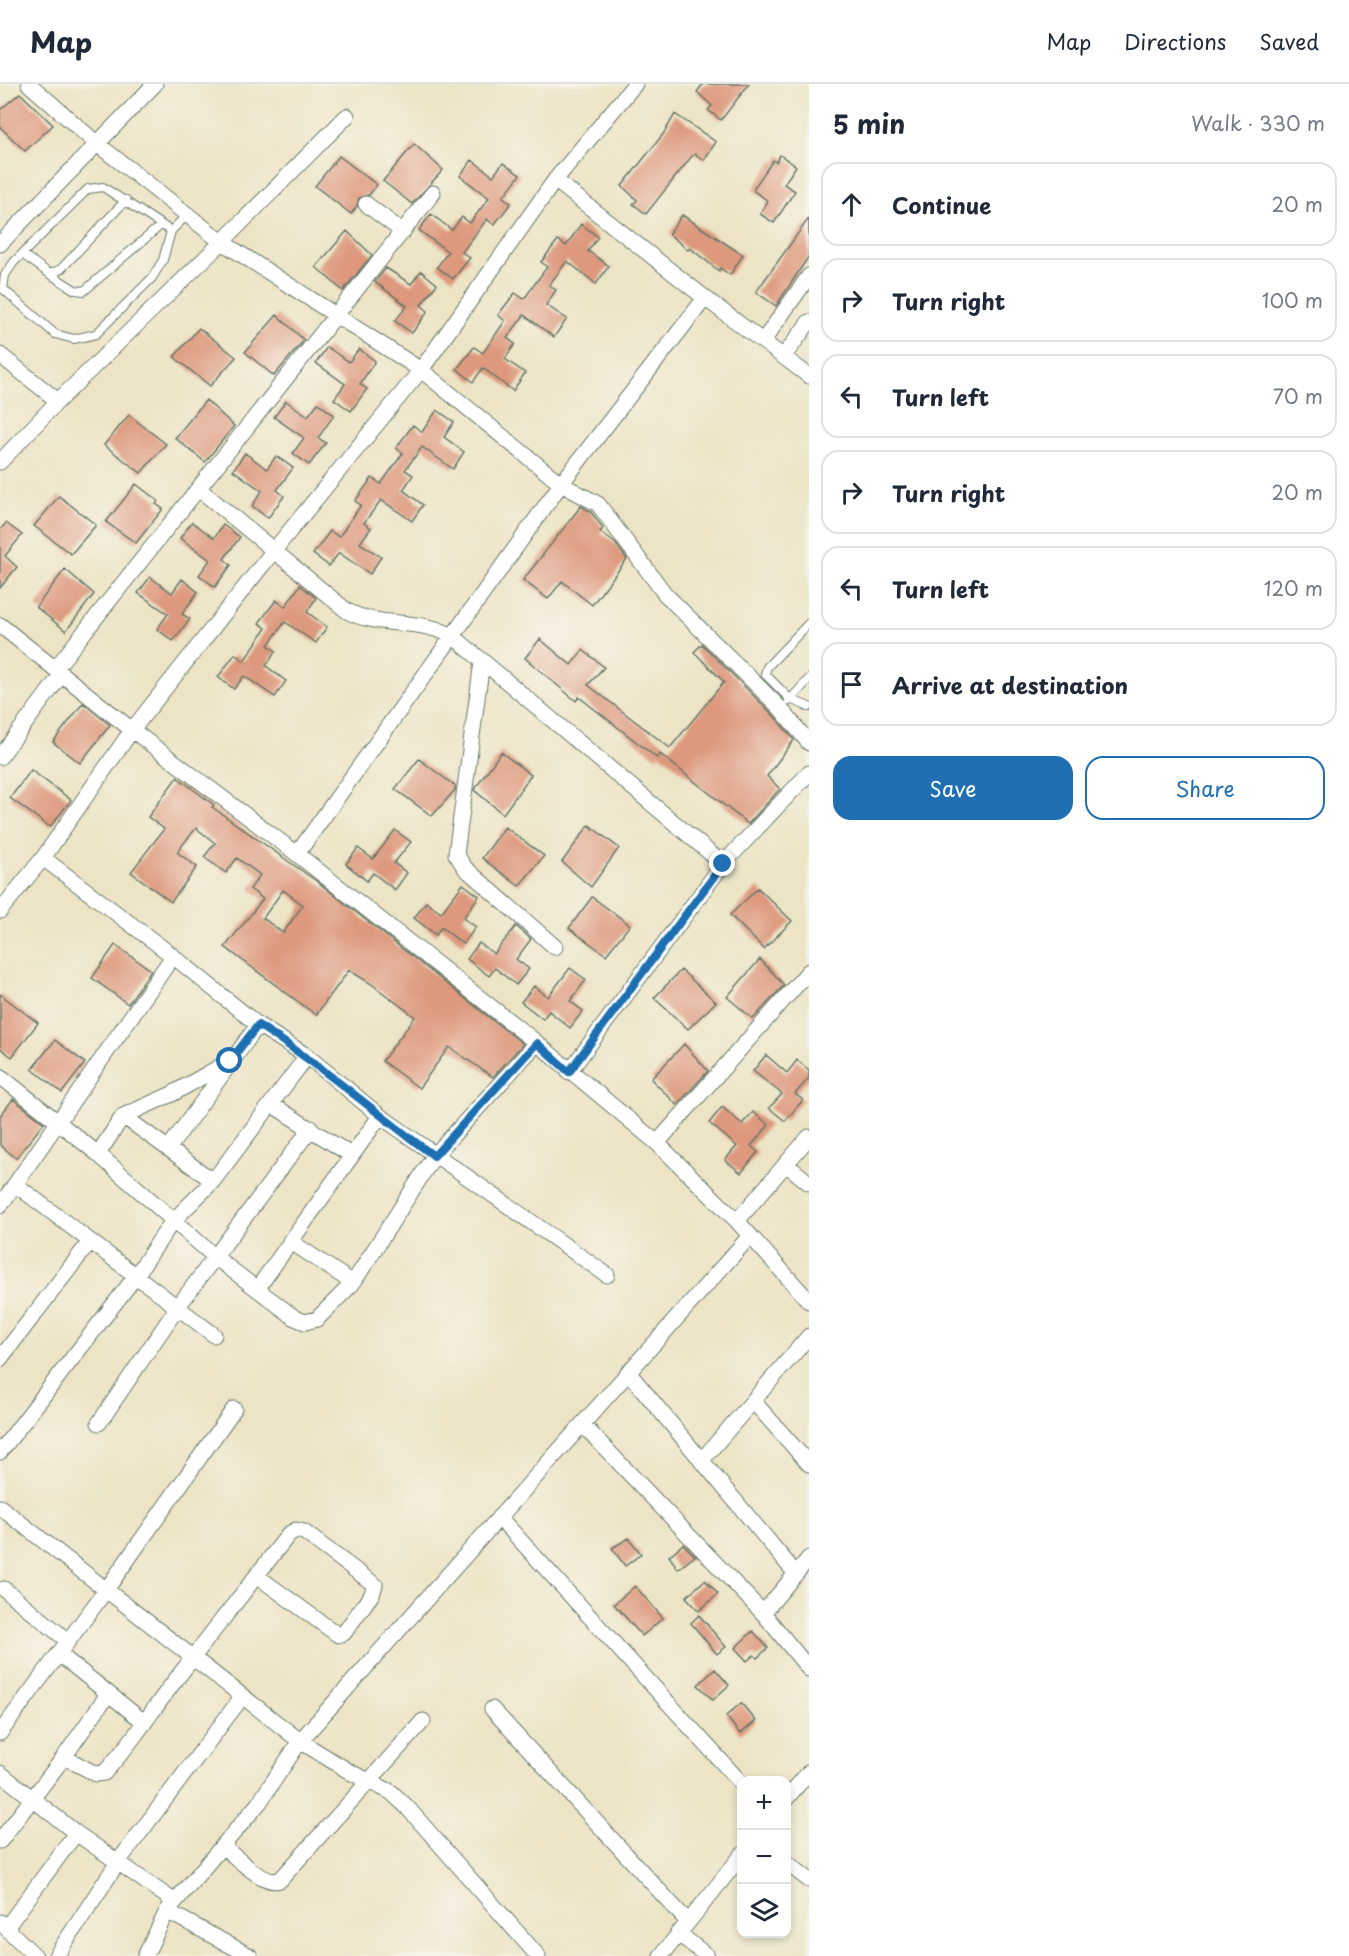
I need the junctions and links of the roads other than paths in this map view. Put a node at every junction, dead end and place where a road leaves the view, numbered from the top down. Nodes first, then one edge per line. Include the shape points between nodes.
1 (29, 84) edge
2 (155, 84) edge
3 (635, 84) edge
4 (347, 116) dead end
5 (96, 143) junction
6 (555, 180) junction
7 (433, 194) dead end
8 (126, 200) junction
9 (366, 204) dead end
10 (188, 215) junction
11 (161, 225) junction
12 (171, 231) junction
13 (403, 232) junction
14 (222, 242) junction
15 (0, 244) edge
16 (22, 254) junction
17 (50, 274) junction
18 (809, 276) edge
19 (705, 298) junction
20 (337, 316) junction
21 (809, 322) edge
22 (763, 341) junction
23 (0, 355) edge
24 (784, 356) junction
25 (421, 370) junction
26 (809, 376) edge
27 (58, 401) junction
28 (0, 462) edge
29 (561, 484) junction
30 (199, 489) junction
31 (275, 549) junction
32 (809, 623) edge
33 (0, 625) edge
34 (454, 637) junction
35 (482, 662) junction
36 (58, 671) junction
37 (809, 679) edge
38 (786, 704) junction
39 (809, 706) edge
40 (132, 730) junction
41 (809, 743) edge
42 (0, 757) edge
43 (809, 773) edge
44 (297, 854) junction
45 (43, 858) junction
46 (723, 864) junction
47 (0, 911) edge
48 (555, 947) dead end
49 (173, 956) junction
50 (809, 971) edge
51 (258, 1025) junction
52 (537, 1043) junction
53 (307, 1056) junction
54 (230, 1061) junction
55 (569, 1072) junction
56 (0, 1076) edge
57 (271, 1104) junction
58 (123, 1116) junction
59 (380, 1116) junction
60 (57, 1124) junction
61 (311, 1128) junction
62 (809, 1137) edge
63 (657, 1143) junction
64 (168, 1149) junction
65 (98, 1154) junction
66 (351, 1155) junction
67 (434, 1156) junction
68 (786, 1164) junction
69 (213, 1181) junction
70 (809, 1183) edge
71 (16, 1185) junction
72 (0, 1206) edge
73 (172, 1221) junction
74 (737, 1221) junction
75 (750, 1236) junction
76 (290, 1241) junction
77 (89, 1243) junction
78 (215, 1257) junction
79 (607, 1275) dead end
80 (135, 1277) junction
81 (353, 1283) junction
82 (256, 1289) junction
83 (809, 1301) edge
84 (177, 1308) junction
85 (214, 1335) dead end
86 (809, 1336) edge
87 (0, 1359) edge
88 (628, 1372) junction
89 (753, 1401) junction
90 (234, 1409) dead end
91 (99, 1423) dead end
92 (582, 1424) junction
93 (3, 1441) edge
94 (701, 1461) junction
95 (809, 1464) edge
96 (0, 1507) edge
97 (500, 1516) junction
98 (809, 1558) edge
99 (796, 1574) junction
100 (256, 1576) junction
101 (4, 1589) dead end
102 (106, 1590) junction
103 (763, 1612) junction
104 (68, 1641) junction
105 (59, 1654) junction
106 (192, 1659) junction
107 (809, 1669) edge
108 (108, 1694) junction
109 (242, 1697) junction
110 (492, 1709) dead end
111 (423, 1721) dead end
112 (144, 1722) junction
113 (0, 1733) edge
114 (300, 1741) junction
115 (64, 1757) junction
116 (809, 1772) edge
117 (0, 1773) edge
118 (737, 1780) edge
119 (372, 1781) junction
120 (791, 1793) edge
121 (31, 1799) junction
122 (76, 1833) junction
123 (0, 1841) edge
124 (223, 1847) junction
125 (737, 1859) edge
126 (118, 1862) junction
127 (791, 1866) edge
128 (809, 1880) edge
129 (171, 1907) junction
130 (3, 1925) edge
131 (683, 1928) junction
132 (35, 1956) edge
133 (56, 1956) edge
134 (145, 1956) edge
135 (250, 1956) edge
136 (538, 1956) edge
137 (660, 1956) edge
138 (707, 1956) edge

1 - 5 street
2 - 5 street
3 - 6 street
4 - 14 street
5 - 10 street
5 - 15 street
6 - 19 street
6 - 25 street
7 - 13 street
8 - 11 lane
8 - 16 lane via 103,187 88,189
8 - 17 lane via 61,269
9 - 13 street
10 - 12 lane
10 - 14 street
11 - 12 lane
11 - 17 lane via 84,291 75,290
12 - 16 lane via 163,260 152,278 96,334 74,339 55,334 3,290 4,275
13 - 20 street
14 - 20 street
14 - 27 street
16 - 17 lane
18 - 22 street
19 - 22 street
19 - 29 street
20 - 25 street
20 - 30 street
21 - 24 street
22 - 24 street
23 - 27 street
24 - 26 street
25 - 29 street
25 - 31 street
27 - 28 street
29 - 34 street
29 - 38 street via 598,504 665,594
30 - 31 street
30 - 36 street
31 - 34 street via 347,611 364,620 443,630
31 - 40 street
32 - 38 lane via 766,667 765,674
33 - 36 street
34 - 35 street
34 - 44 street
35 - 46 street
35 - 48 street via 456,854 465,868
36 - 40 street
36 - 42 street
37 - 38 lane
38 - 39 lane
38 - 41 street
40 - 44 street
40 - 45 street
43 - 46 street
44 - 52 street
45 - 47 street
45 - 49 street
46 - 55 street
49 - 51 street
49 - 60 street
50 - 63 street
51 - 53 street
51 - 54 street
52 - 55 street
52 - 67 street
53 - 57 street
53 - 59 street
54 - 58 street
54 - 64 street
55 - 63 street
56 - 60 street
57 - 61 street
57 - 69 street
58 - 64 street
58 - 65 street
59 - 66 street
59 - 67 street
60 - 65 street
60 - 71 street
61 - 66 street
61 - 78 street
62 - 68 street
63 - 74 street
64 - 69 street
65 - 73 street
66 - 76 street
67 - 79 street
67 - 81 street
68 - 70 street
68 - 74 street
69 - 73 street
71 - 72 street
71 - 77 street
73 - 78 street
73 - 80 street
74 - 75 street
75 - 83 street
75 - 88 street
76 - 81 street
76 - 82 street
77 - 80 street
77 - 87 street
78 - 82 street
78 - 84 street
80 - 84 street
80 - 93 street
81 - 82 street via 317,1319 305,1322
84 - 85 street
84 - 91 street
86 - 89 street
88 - 92 street
88 - 94 street
89 - 94 street
89 - 95 street
90 - 102 street
92 - 97 street
92 - 103 street
94 - 99 street
96 - 102 street
97 - 114 street
97 - 118 street
98 - 99 street
99 - 103 street
100 - 100 street via 296,1530 375,1585 344,1633 338,1635
100 - 106 street
101 - 104 street
102 - 104 street
102 - 106 street
103 - 107 street
104 - 105 street
105 - 108 street
105 - 113 street
106 - 109 street
106 - 112 street
108 - 112 street
108 - 115 street
109 - 114 street
109 - 126 street
110 - 131 street
111 - 119 street
112 - 115 street via 104,1773 96,1774
114 - 119 street
114 - 124 street via 259,1803
115 - 121 street
116 - 120 street
117 - 121 street
119 - 124 street via 280,1880 265,1879
119 - 136 street via 406,1806
121 - 122 street
121 - 123 street
122 - 126 street
122 - 130 street
124 - 129 street
125 - 131 street
126 - 129 street
126 - 133 street
127 - 128 street
129 - 134 street
129 - 135 street
130 - 132 street
131 - 137 street
131 - 138 street

